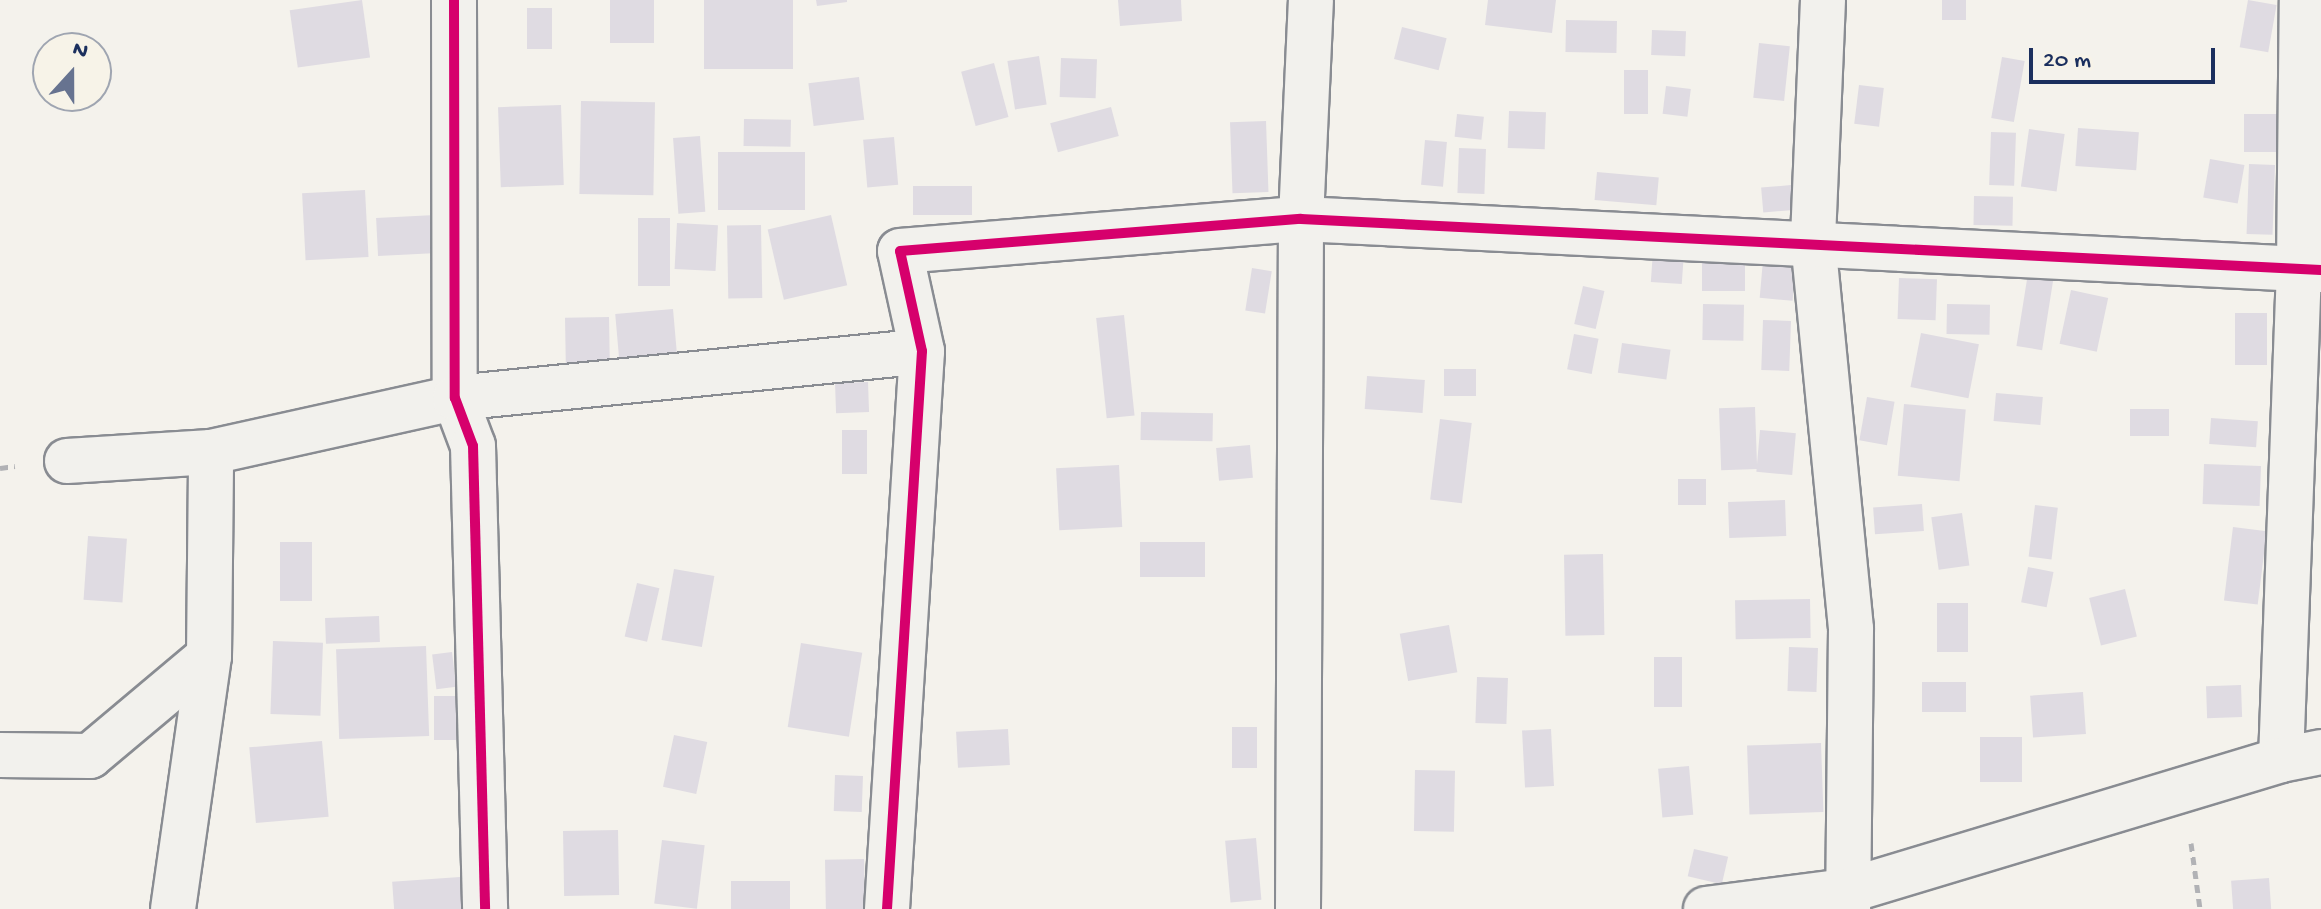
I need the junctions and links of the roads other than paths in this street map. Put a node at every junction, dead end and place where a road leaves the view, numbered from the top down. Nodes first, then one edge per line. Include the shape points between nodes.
1 (454, 0) edge
2 (1311, 0) edge
3 (1823, 0) edge
4 (2302, 0) edge
5 (1301, 219) junction
6 (1813, 241) junction
7 (2310, 269) edge
8 (922, 351) junction
9 (455, 398) junction
10 (211, 452) junction
11 (67, 461) dead end
12 (209, 656) junction
13 (0, 755) edge
14 (2301, 756) edge
15 (1847, 900) edge
16 (173, 909) edge
17 (485, 909) edge
18 (887, 909) edge
19 (1298, 909) edge
20 (1706, 909) edge

1 - 9 street
2 - 5 street
3 - 6 street
4 - 7 street
5 - 6 street
5 - 8 street via 900,251
5 - 19 street
6 - 7 street
6 - 15 street via 1851,629
7 - 14 street
8 - 9 street
8 - 18 street
9 - 10 street
9 - 17 street via 473,446
10 - 11 street
10 - 12 street
12 - 13 street via 90,756
12 - 16 street
14 - 15 street
15 - 20 street

